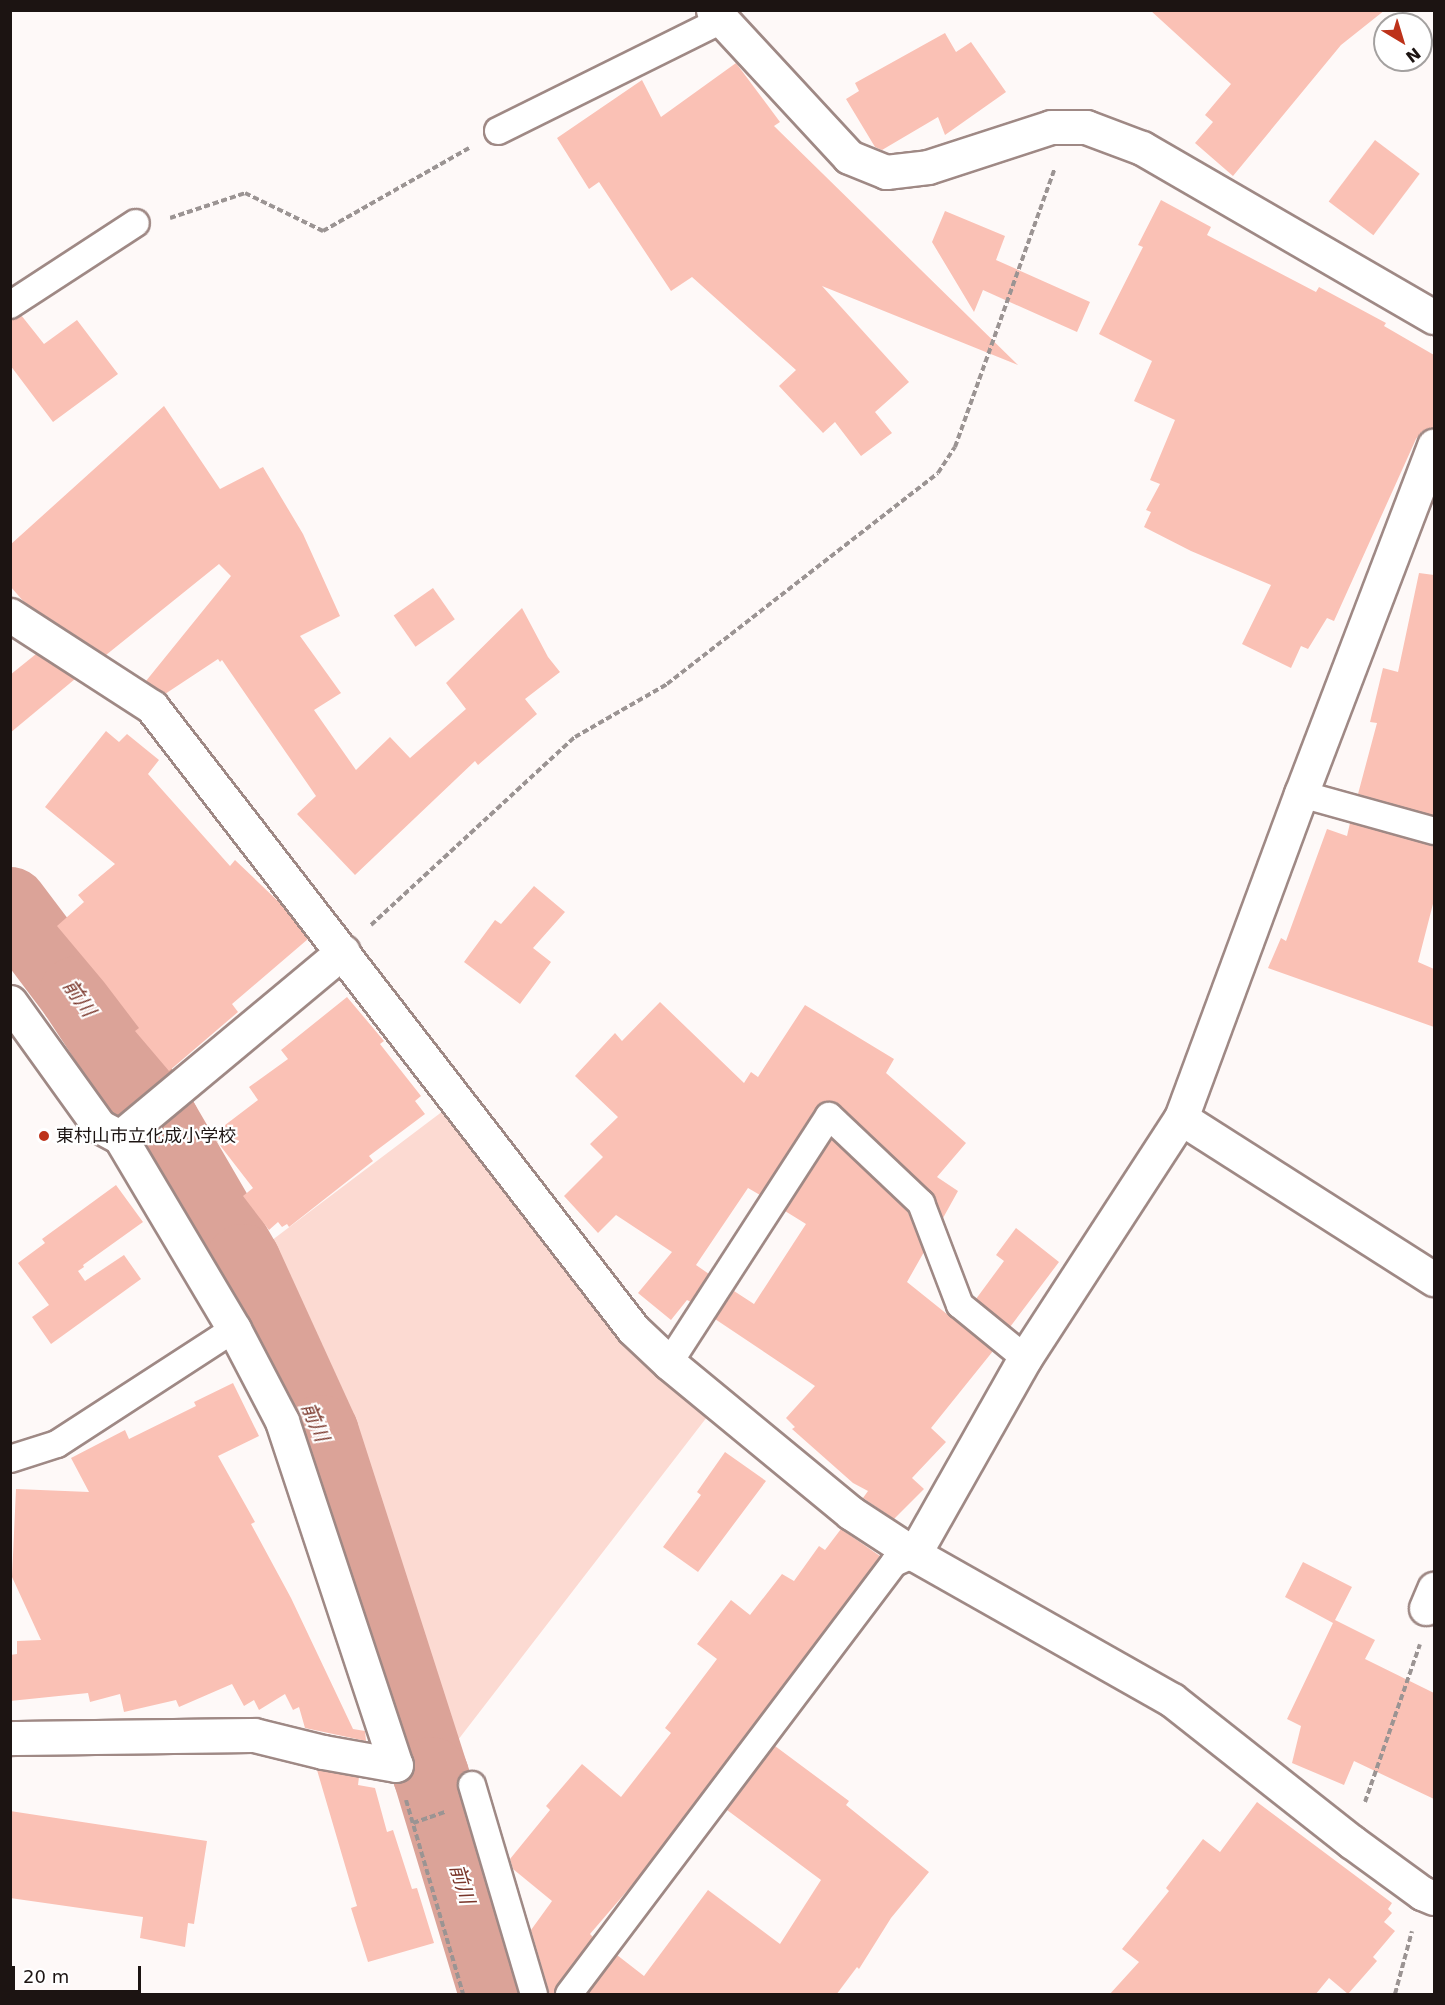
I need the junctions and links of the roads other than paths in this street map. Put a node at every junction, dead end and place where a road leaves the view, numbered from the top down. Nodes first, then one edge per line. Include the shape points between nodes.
1 (717, 15) edge
2 (498, 131) road end
3 (136, 223) road end
4 (10, 305) edge
5 (1434, 317) edge
6 (1434, 446) edge
7 (10, 615) edge
8 (1301, 794) junction
9 (1434, 831) edge
10 (343, 951) junction
11 (10, 1002) edge
12 (1181, 1118) junction
13 (120, 1137) junction
14 (1434, 1279) edge
15 (234, 1329) junction
16 (1025, 1358) junction
17 (669, 1363) junction
18 (10, 1459) edge
19 (914, 1554) junction
20 (10, 1738) edge
21 (472, 1785) dead end
22 (1428, 1895) edge
23 (534, 1995) edge
24 (569, 1995) edge

1 - 2 lane
1 - 5 street via 849,157 886,172 928,167 1051,127 1086,127 1142,148
3 - 4 lane
6 - 8 street
7 - 10 street via 152,707
8 - 9 lane
8 - 12 street
10 - 13 street
10 - 17 street via 633,1329
11 - 13 street via 99,1126
12 - 14 street
12 - 16 street
13 - 15 street
15 - 18 lane via 57,1444
15 - 20 street via 282,1421 396,1765 254,1735
16 - 17 lane via 960,1305 921,1203 829,1116
16 - 19 street
17 - 19 street via 851,1513
19 - 22 street via 1172,1700 1352,1842
19 - 24 lane via 894,1563
21 - 23 lane

